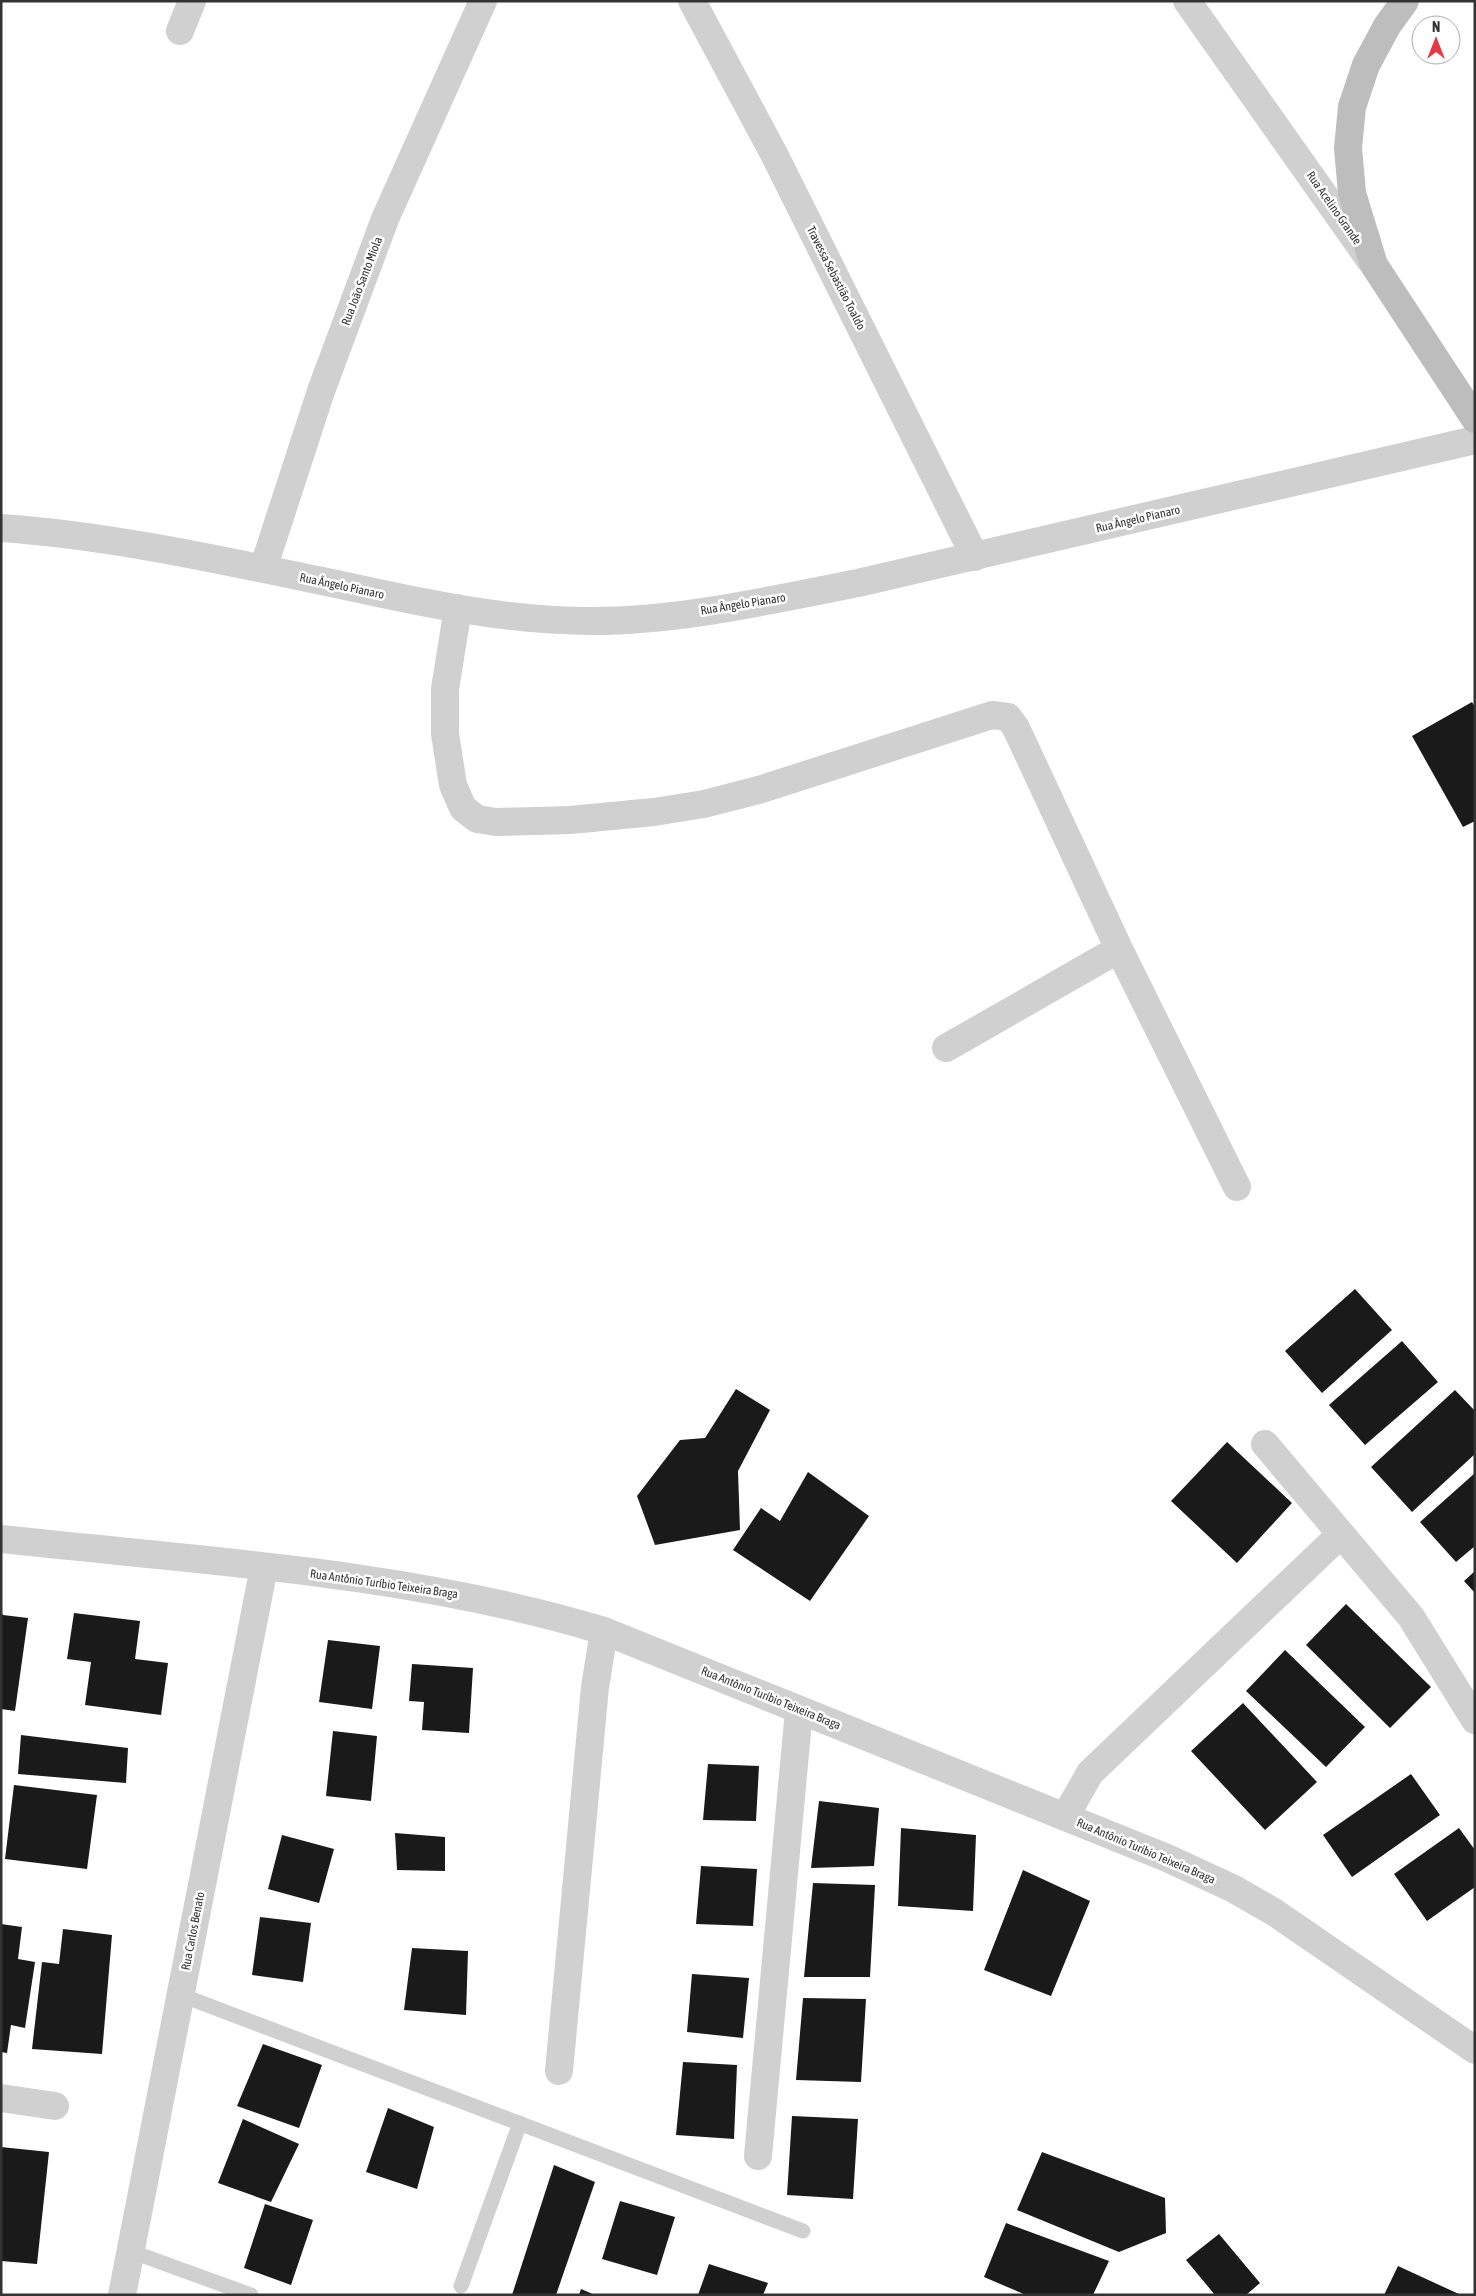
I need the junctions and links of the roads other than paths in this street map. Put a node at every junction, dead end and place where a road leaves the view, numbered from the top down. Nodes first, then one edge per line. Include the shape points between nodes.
1 (192, 1) edge
2 (483, 1) edge
3 (692, 1) edge
4 (1187, 1) edge
5 (1405, 1) edge
6 (180, 31) dead end
7 (1374, 265) junction
8 (1475, 419) edge
9 (1475, 440) edge
10 (1, 528) edge
11 (976, 557) junction
12 (263, 569) junction
13 (458, 608) junction
14 (1119, 948) junction
15 (946, 1048) dead end
16 (1237, 1187) dead end
17 (1265, 1444) dead end
18 (1342, 1534) junction
19 (1, 1540) edge
20 (264, 1568) junction
21 (604, 1631) junction
22 (800, 1710) junction
23 (1475, 1720) edge
24 (1064, 1817) junction
25 (181, 1995) junction
26 (1475, 2050) edge
27 (559, 2071) dead end
28 (1, 2098) edge
29 (55, 2106) dead end
30 (520, 2124) junction
31 (758, 2156) dead end
32 (803, 2231) dead end
33 (130, 2251) junction
34 (461, 2286) dead end
35 (122, 2295) edge
36 (251, 2295) edge

1 - 6 street
2 - 12 street, Rua João Santo Miola via 385,219 321,391
3 - 11 street, Travessa Sebastião Toaldo via 774,154
4 - 7 street, Rua Acelino Grande
5 - 7 street via 1366,65 1352,107 1348,148 1352,193
7 - 8 street, Rua Acelino Grande
9 - 11 street, Rua Ângelo Pianaro
10 - 12 street, Rua Ângelo Pianaro via 90,538
11 - 13 street, Rua Ângelo Pianaro via 765,601 662,617 590,621
12 - 13 street, Rua Ângelo Pianaro
13 - 14 street via 445,689 445,734 452,785 463,808 477,819 496,822 570,820 704,804 762,789 992,715 1008,716
14 - 15 street
14 - 16 street
17 - 18 street
18 - 23 street via 1411,1617
18 - 24 street via 1090,1773
19 - 20 street, Rua Antônio Turíbio Teixeira Braga
20 - 21 street, Rua Antônio Turíbio Teixeira Braga via 371,1581 503,1603
20 - 25 street, Rua Carlos Benato
21 - 22 street, Rua Antônio Turíbio Teixeira Braga
21 - 27 street via 595,1687
22 - 24 street, Rua Antônio Turíbio Teixeira Braga
22 - 31 street
24 - 26 street, Rua Antônio Turíbio Teixeira Braga via 1232,1888 1316,1940
25 - 30 lane
25 - 33 street, Rua Carlos Benato
28 - 29 street
30 - 32 lane
30 - 34 lane
33 - 35 street, Rua Carlos Benato
33 - 36 lane

